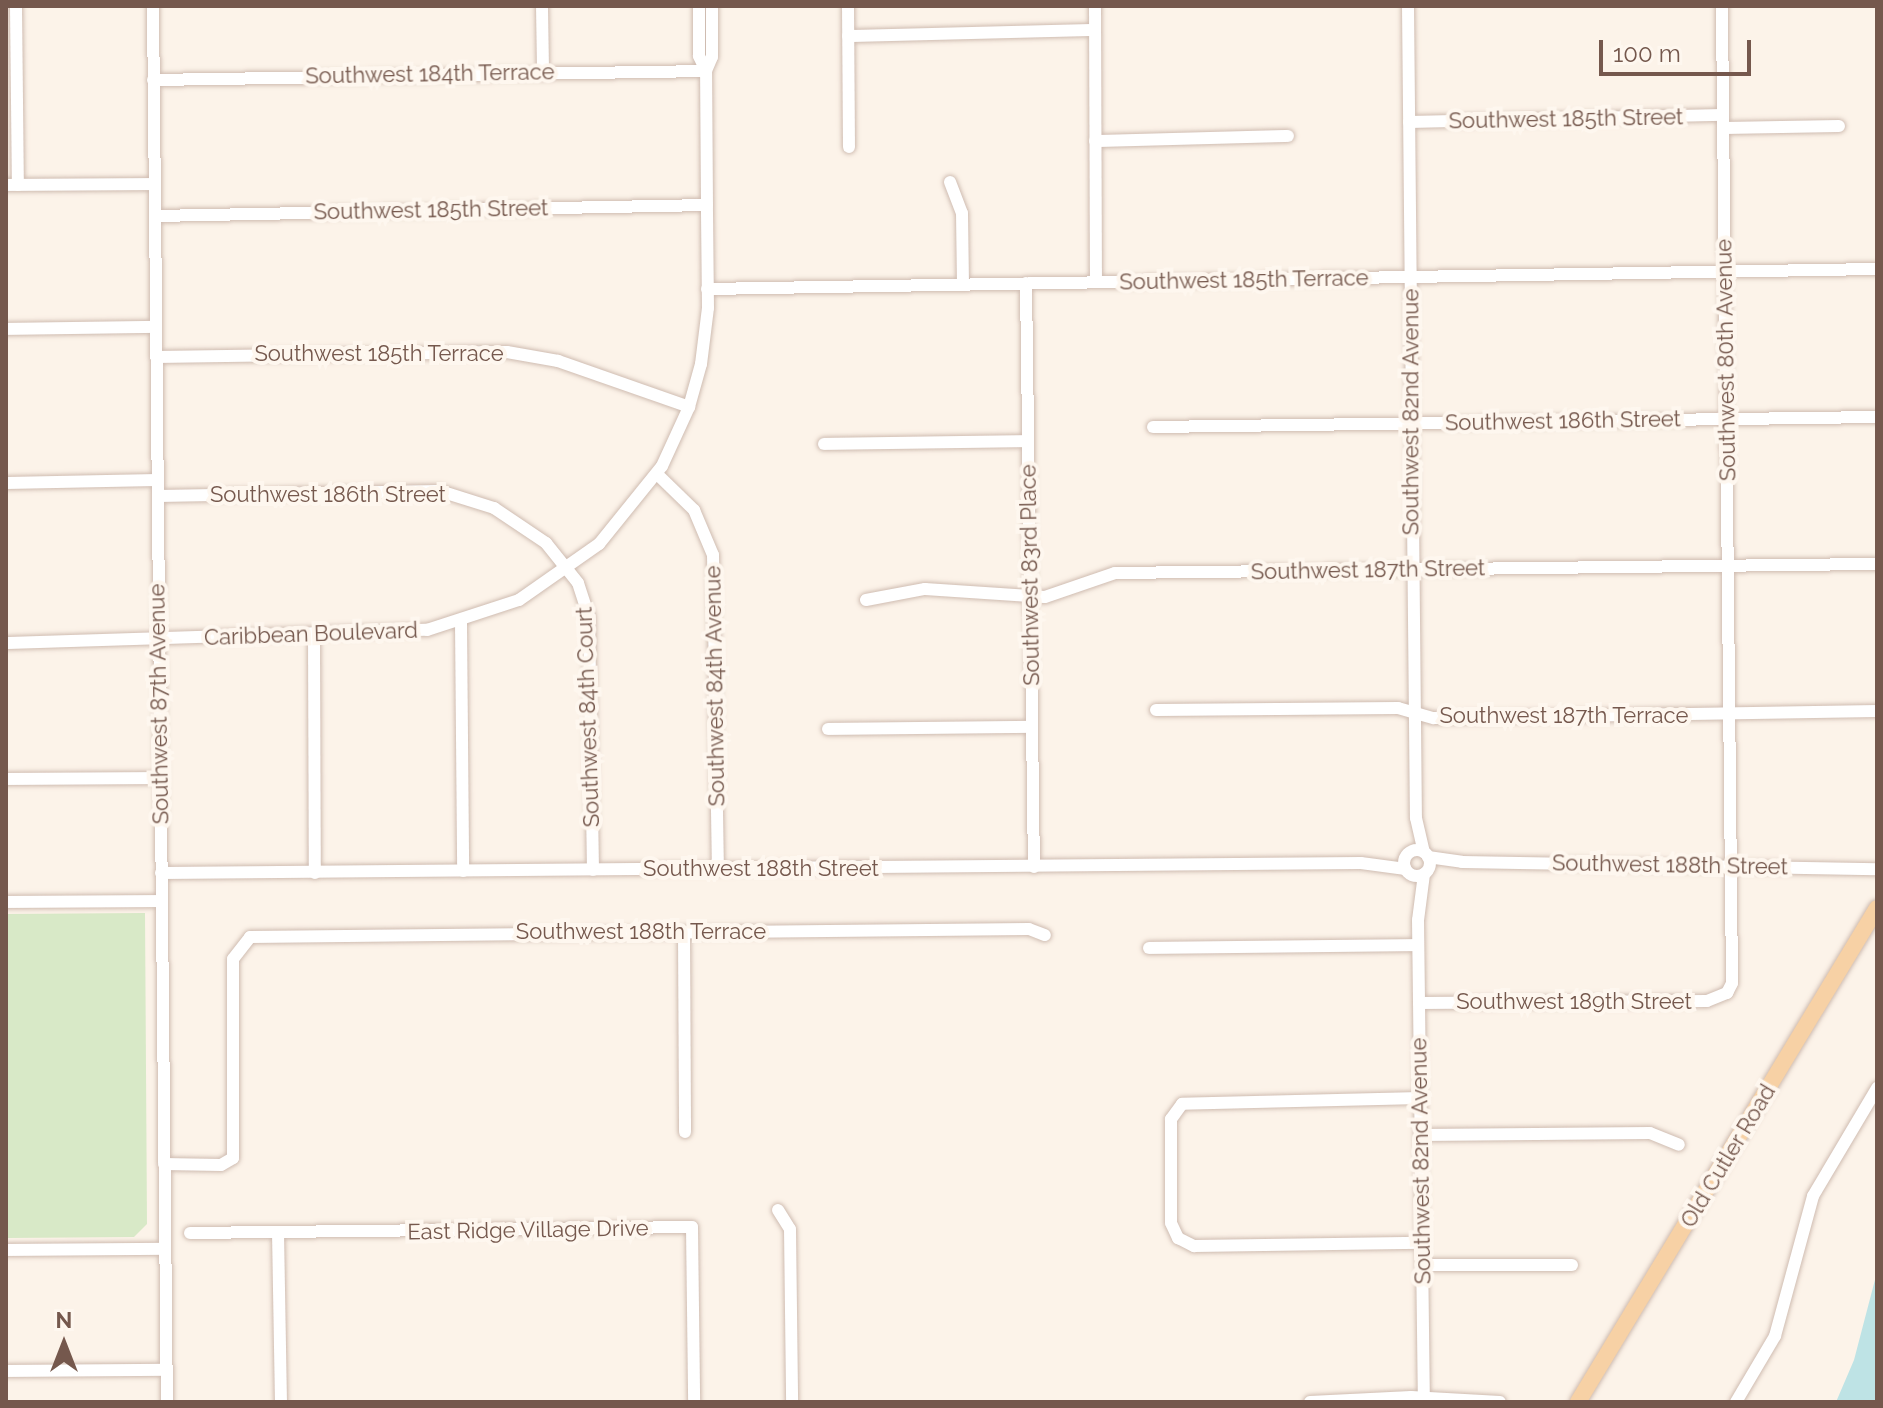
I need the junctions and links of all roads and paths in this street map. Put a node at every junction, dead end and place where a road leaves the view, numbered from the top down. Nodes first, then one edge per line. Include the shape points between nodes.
1 (16, 6) edge
2 (153, 6) edge
3 (542, 6) edge
4 (699, 6) edge
5 (712, 6) edge
6 (848, 6) edge
7 (1095, 6) edge
8 (1408, 6) edge
9 (1722, 6) edge
10 (1095, 30) junction
11 (848, 36) junction
12 (543, 71) junction
13 (706, 71) junction
14 (153, 80) junction
15 (1409, 122) junction
16 (1724, 122) junction
17 (1839, 126) dead end
18 (1288, 136) dead end
19 (1095, 141) junction
20 (849, 147) dead end
21 (950, 182) dead end
22 (155, 184) junction
23 (12, 185) edge
24 (707, 205) junction
25 (155, 216) junction
26 (1877, 269) edge
27 (1725, 271) junction
28 (1410, 276) junction
29 (1096, 282) junction
30 (1026, 283) junction
31 (963, 285) junction
32 (707, 289) junction
33 (156, 327) junction
34 (6, 329) edge
35 (156, 357) junction
36 (689, 407) junction
37 (1877, 417) edge
38 (1727, 420) junction
39 (1411, 423) junction
40 (1153, 427) dead end
41 (1028, 441) junction
42 (824, 444) dead end
43 (657, 474) junction
44 (157, 480) junction
45 (6, 483) edge
46 (158, 496) junction
47 (1877, 564) edge
48 (1728, 566) junction
49 (568, 569) junction
50 (1412, 569) junction
51 (1030, 598) junction
52 (866, 600) dead end
53 (461, 622) junction
54 (314, 637) junction
55 (158, 639) junction
56 (6, 643) edge
57 (1156, 710) dead end
58 (1877, 711) edge
59 (1414, 713) junction
60 (1728, 714) junction
61 (1032, 727) junction
62 (828, 729) dead end
63 (160, 778) junction
64 (6, 779) edge
65 (1417, 863) junction
66 (1034, 867) junction
67 (1730, 867) junction
68 (718, 869) junction
69 (1877, 869) edge
70 (593, 870) junction
71 (463, 871) junction
72 (161, 873) junction
73 (315, 873) junction
74 (161, 901) junction
75 (6, 902) edge
76 (1877, 908) edge
77 (684, 932) junction
78 (1045, 935) dead end
79 (1418, 945) junction
80 (1149, 948) dead end
81 (1419, 1003) junction
82 (1877, 1088) edge
83 (1420, 1098) junction
84 (685, 1132) dead end
85 (1421, 1135) junction
86 (1679, 1145) dead end
87 (164, 1164) junction
88 (778, 1210) dead end
89 (278, 1232) junction
90 (190, 1233) dead end
91 (1422, 1243) junction
92 (165, 1249) junction
93 (6, 1250) edge
94 (1423, 1265) junction
95 (1572, 1265) dead end
96 (166, 1370) junction
97 (6, 1371) edge
98 (1424, 1400) edge
99 (167, 1402) edge
100 (281, 1402) edge
101 (694, 1402) edge
102 (792, 1402) edge
103 (1310, 1402) edge
104 (1500, 1402) edge
105 (1578, 1402) edge
106 (1736, 1402) edge

1 - 23 street
2 - 14 street, Southwest 87th Avenue
3 - 12 street
4 - 13 street, Caribbean Boulevard via 699,56
5 - 13 street via 712,57
6 - 11 street
7 - 10 street
8 - 15 street, Southwest 82nd Avenue
9 - 16 street, Southwest 80th Avenue
10 - 11 street
10 - 19 street
11 - 20 street
12 - 13 street, Southwest 184th Terrace
12 - 14 street, Southwest 184th Terrace
13 - 24 street, Caribbean Boulevard
14 - 22 street, Southwest 87th Avenue
15 - 16 street, Southwest 185th Street
15 - 28 street, Southwest 82nd Avenue
16 - 17 street, Southwest 185th Street
16 - 27 street, Southwest 80th Avenue
18 - 19 street
19 - 29 street
21 - 31 street via 962,213
22 - 23 street
22 - 25 street, Southwest 87th Avenue
24 - 25 street, Southwest 185th Street
24 - 32 street, Caribbean Boulevard
25 - 33 street, Southwest 87th Avenue
26 - 27 street, Southwest 185th Terrace
27 - 28 street, Southwest 185th Terrace
27 - 38 street, Southwest 80th Avenue
28 - 29 street, Southwest 185th Terrace
28 - 39 street, Southwest 82nd Avenue
29 - 30 street, Southwest 185th Terrace
30 - 31 street, Southwest 185th Terrace
30 - 41 street, Southwest 83rd Place
31 - 32 street, Southwest 185th Terrace
32 - 36 street, Caribbean Boulevard via 703,349
33 - 34 street
33 - 35 street, Southwest 87th Avenue
35 - 36 street, Southwest 185th Terrace via 507,352 558,361
35 - 44 street, Southwest 87th Avenue
36 - 43 street, Caribbean Boulevard
37 - 38 street, Southwest 186th Street
38 - 39 street, Southwest 186th Street
38 - 48 street, Southwest 80th Avenue
39 - 40 street, Southwest 186th Street
39 - 50 street, Southwest 82nd Avenue
41 - 42 street
41 - 51 street, Southwest 83rd Place
43 - 49 street, Caribbean Boulevard via 617,526
43 - 68 street, Southwest 84th Avenue via 694,510 713,555
44 - 45 street
44 - 46 street, Southwest 87th Avenue
46 - 49 street, Southwest 186th Street via 450,493 521,523
46 - 55 street, Southwest 87th Avenue
47 - 48 street, Southwest 187th Street
48 - 50 street, Southwest 187th Street
48 - 60 street, Southwest 80th Avenue
49 - 53 street, Caribbean Boulevard via 508,605
49 - 70 street, Southwest 84th Court via 583,592 589,616
50 - 51 street, Southwest 187th Street via 1115,573 1055,596
50 - 59 street, Southwest 82nd Avenue
51 - 52 street, Southwest 187th Street via 925,589
51 - 61 street, Southwest 83rd Place
53 - 54 street, Caribbean Boulevard via 395,635
53 - 71 street
54 - 55 street, Caribbean Boulevard
54 - 73 street
55 - 56 street, Caribbean Boulevard
55 - 63 street, Southwest 87th Avenue
57 - 59 street, Southwest 187th Terrace via 1398,708
58 - 60 street, Southwest 187th Terrace
59 - 60 street, Southwest 187th Terrace via 1434,718
59 - 65 street, Southwest 82nd Avenue
60 - 67 street, Southwest 80th Avenue
61 - 62 street
61 - 66 street, Southwest 83rd Place
63 - 64 street
63 - 72 street, Southwest 87th Avenue
65 - 66 street, Southwest 188th Street
65 - 67 street, Southwest 188th Street via 1655,861
65 - 79 street, Southwest 82nd Avenue
66 - 68 street, Southwest 188th Street
67 - 69 street, Southwest 188th Street
67 - 81 street, Southwest 189th Street via 1734,971 1727,993 1707,1001
68 - 70 street, Southwest 188th Street
70 - 71 street, Southwest 188th Street
71 - 73 street, Southwest 188th Street
72 - 73 street, Southwest 188th Street
72 - 74 street, Southwest 87th Avenue
74 - 75 street
74 - 87 street, Southwest 87th Avenue
76 - 105 main road, Old Cutler Road
77 - 78 street, Southwest 188th Terrace via 1029,929
77 - 84 street
77 - 87 street, Southwest 188th Terrace via 259,936 239,945 233,959 232,1161
79 - 80 street
79 - 81 street, Southwest 82nd Avenue
81 - 83 street, Southwest 82nd Avenue
82 - 106 street via 1813,1196 1775,1336
83 - 85 street, Southwest 82nd Avenue
83 - 91 street via 1190,1102 1178,1107 1171,1124 1171,1223 1178,1238 1194,1246
85 - 86 street via 1650,1133
85 - 91 street, Southwest 82nd Avenue
87 - 92 street, Southwest 87th Avenue
88 - 102 street via 790,1229
89 - 90 street, East Ridge Village Drive
89 - 100 street
89 - 101 street, East Ridge Village Drive via 692,1227
91 - 94 street, Southwest 82nd Avenue
92 - 93 street
92 - 96 street, Southwest 87th Avenue
94 - 95 street
94 - 98 street, Southwest 82nd Avenue
96 - 97 street
96 - 99 street, Southwest 87th Avenue
98 - 103 street
98 - 104 street

